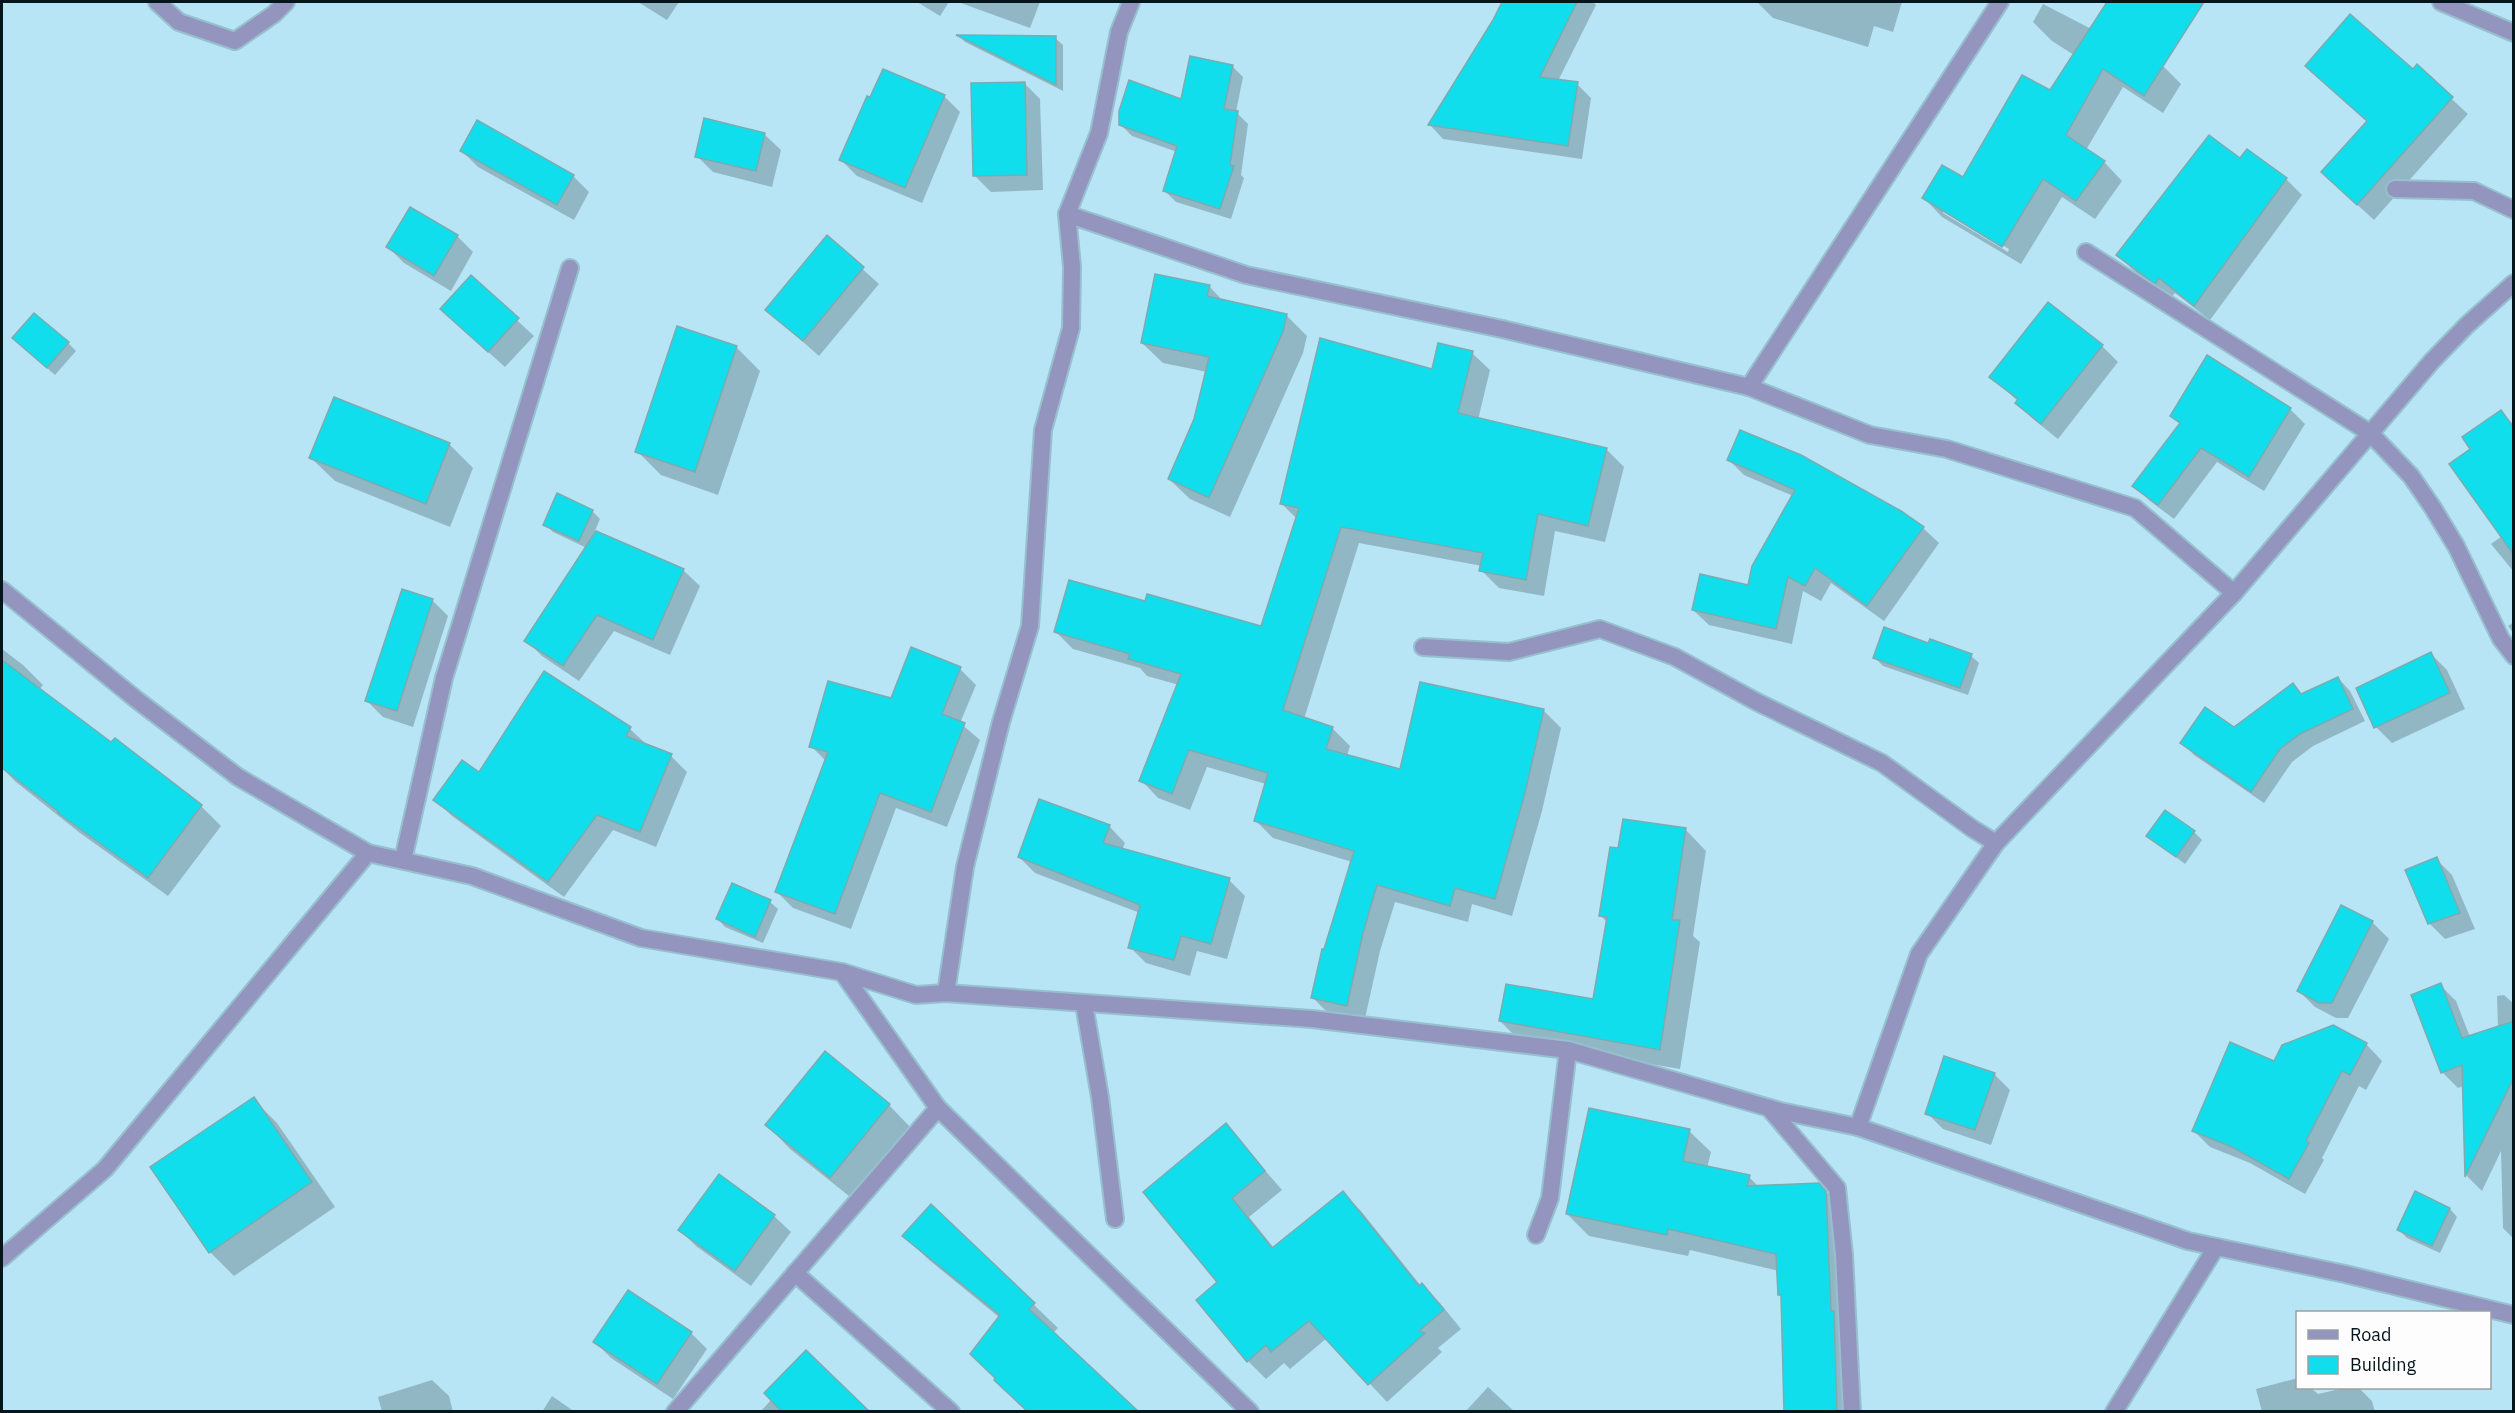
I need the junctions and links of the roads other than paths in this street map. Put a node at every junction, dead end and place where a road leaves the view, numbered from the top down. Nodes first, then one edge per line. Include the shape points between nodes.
1 (158, 2) edge
2 (286, 2) edge
3 (1131, 2) edge
4 (2000, 2) edge
5 (2441, 2) edge
6 (2514, 33) edge
7 (2395, 189) dead end
8 (2514, 210) edge
9 (1067, 214) junction
10 (2086, 252) dead end
11 (570, 268) dead end
12 (2514, 283) edge
13 (1749, 387) junction
14 (2370, 433) junction
15 (2, 590) edge
16 (2234, 593) junction
17 (1423, 647) dead end
18 (2514, 656) edge
19 (1996, 843) junction
20 (368, 853) junction
21 (403, 860) junction
22 (842, 972) junction
23 (946, 993) junction
24 (1084, 1004) junction
25 (1568, 1050) junction
26 (938, 1108) junction
27 (1769, 1108) junction
28 (1858, 1127) junction
29 (1115, 1219) dead end
30 (1536, 1235) dead end
31 (2216, 1247) junction
32 (2, 1258) edge
33 (795, 1273) junction
34 (2514, 1315) edge
35 (675, 1412) edge
36 (951, 1412) edge
37 (1250, 1412) edge
38 (1852, 1412) edge
39 (2114, 1412) edge

1 - 2 street via 178,22 235,41 274,15
3 - 9 street via 1119,32 1099,133
4 - 13 street
5 - 6 street
7 - 8 street via 2474,191
9 - 13 street via 1246,275
9 - 23 street via 1072,267 1071,328 1042,430 1030,626 1001,722 965,867
10 - 14 street
11 - 21 street via 444,678
12 - 14 street via 2467,325
13 - 16 street via 1870,435 1947,449 2134,508
14 - 16 street
14 - 18 street via 2411,476 2433,508 2501,639
15 - 20 street via 238,777
16 - 19 street
17 - 19 street via 1509,651 1600,629 1675,657 1756,702 1882,763
19 - 28 street via 1919,954
20 - 21 street
20 - 32 street via 105,1169
21 - 22 street via 472,876 641,938
22 - 23 street via 916,995
22 - 26 street
23 - 24 street
24 - 25 street via 1312,1019
24 - 29 street
25 - 27 street
25 - 30 street via 1550,1198
26 - 33 street
26 - 37 street
27 - 28 street
27 - 38 street via 1837,1188
28 - 31 street via 2188,1241
31 - 34 street
31 - 39 street
33 - 35 street
33 - 36 street

